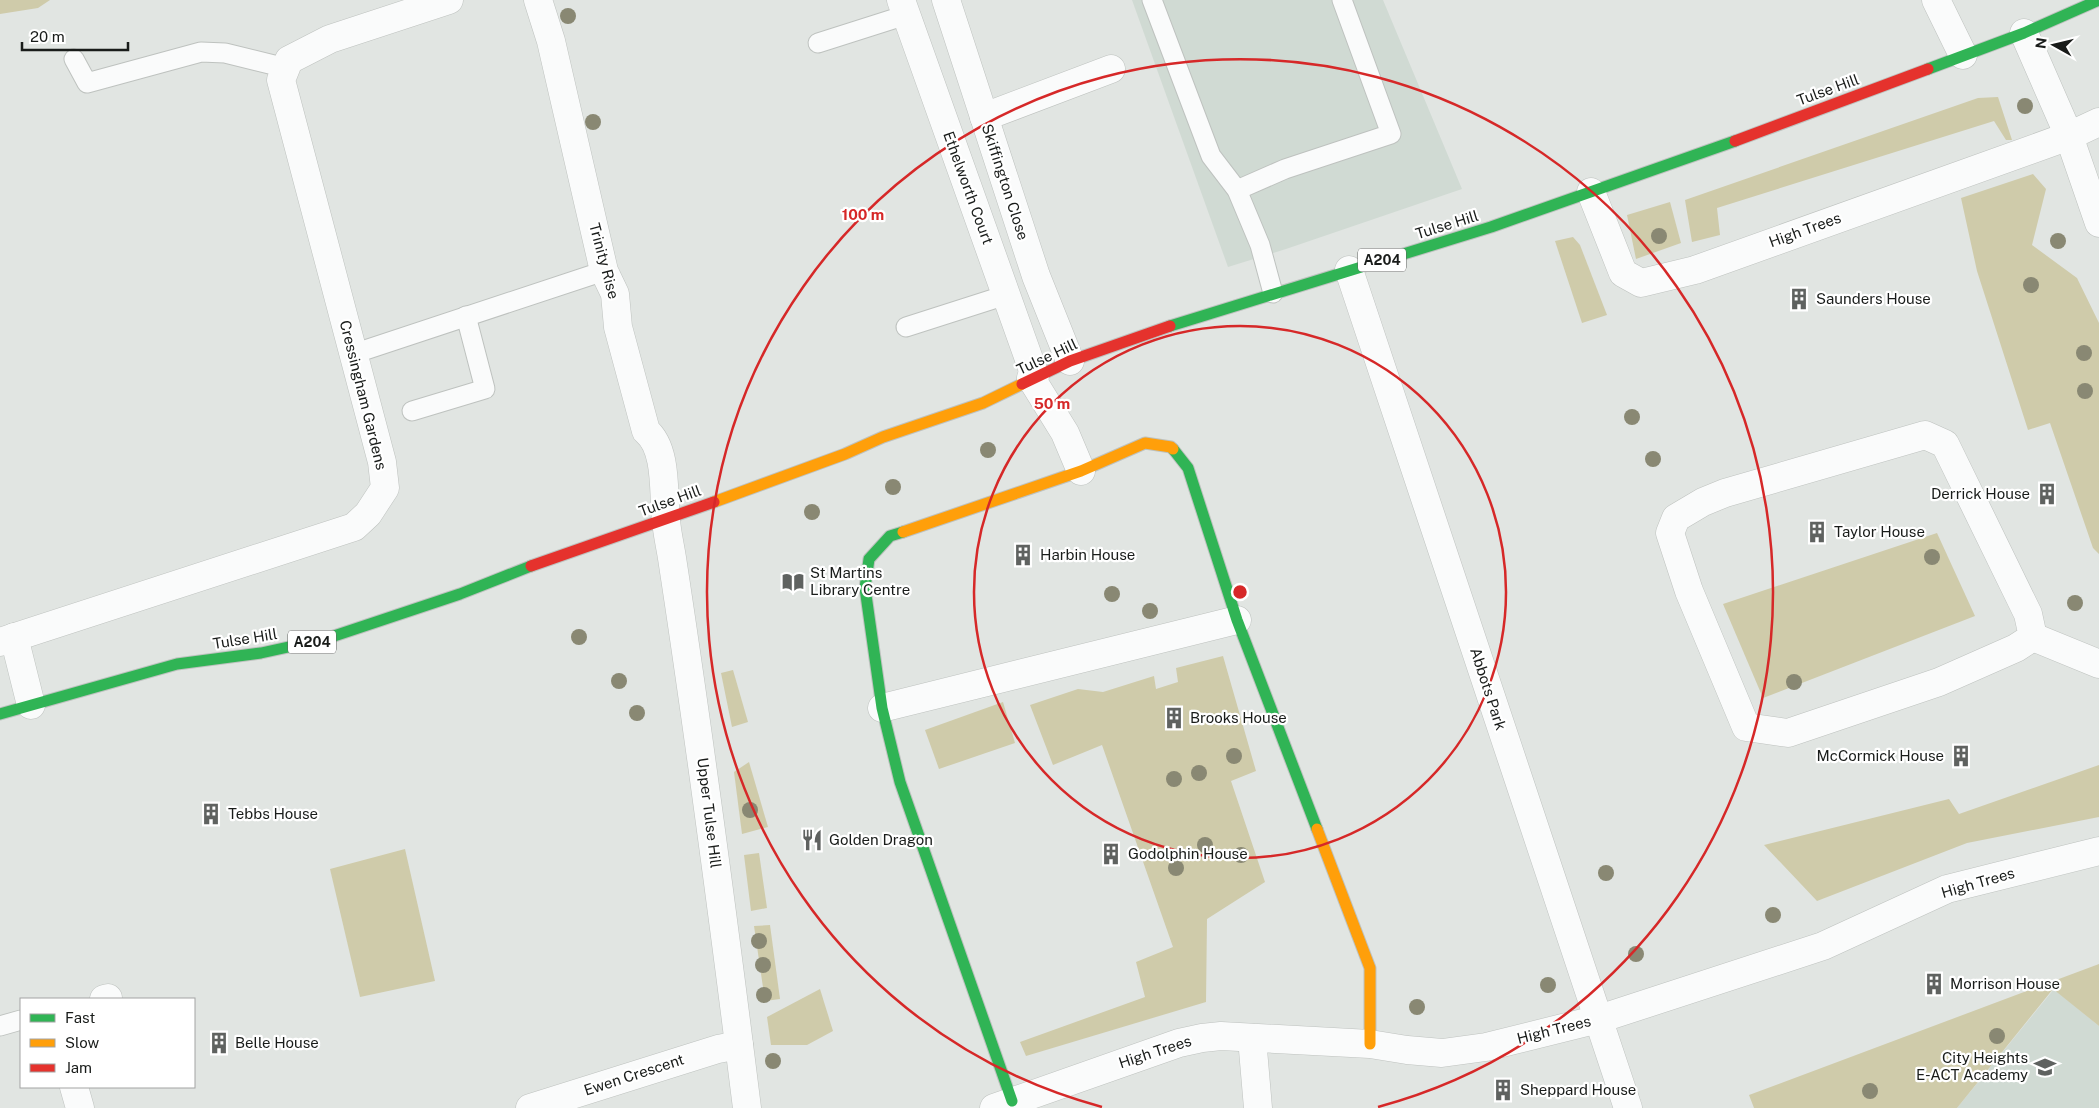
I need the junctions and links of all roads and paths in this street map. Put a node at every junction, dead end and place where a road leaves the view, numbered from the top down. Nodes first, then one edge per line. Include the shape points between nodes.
1 (448, 0) edge
2 (538, 0) edge
3 (946, 0) edge
4 (1152, 0) edge
5 (1342, 0) edge
6 (1936, 0) edge
7 (2099, 0) edge
8 (904, 8) edge
9 (2024, 33) junction
10 (818, 43) dead end
11 (1963, 55) junction
12 (74, 59) dead end
13 (286, 68) junction
14 (1111, 69) dead end
15 (984, 118) junction
16 (2099, 122) edge
17 (2069, 136) junction
18 (1237, 190) junction
19 (1591, 192) junction
20 (2099, 223) edge
21 (1350, 270) junction
22 (604, 271) junction
23 (1273, 294) junction
24 (1006, 295) junction
25 (466, 316) junction
26 (906, 326) dead end
27 (353, 354) junction
28 (1070, 361) junction
29 (1033, 377) junction
30 (412, 411) dead end
31 (1081, 471) junction
32 (666, 519) junction
33 (1237, 620) junction
34 (2033, 638) junction
35 (7, 640) edge
36 (2099, 664) edge
37 (31, 705) junction
38 (882, 708) junction
39 (0, 714) edge
40 (2099, 851) edge
41 (1599, 1019) junction
42 (20, 1020) edge
43 (0, 1026) edge
44 (1252, 1038) junction
45 (1370, 1044) junction
46 (739, 1045) junction
47 (74, 1088) edge
48 (1003, 1105) edge
49 (80, 1108) edge
50 (530, 1108) edge
51 (747, 1108) edge
52 (1258, 1108) edge
53 (1628, 1108) edge

1 - 13 street via 330,39 289,60
2 - 22 street, Trinity Rise via 552,41
3 - 15 street, Skiffington Close
4 - 18 lane via 1210,156
5 - 18 lane via 1391,134 1285,169
6 - 11 street
7 - 9 main road, Tulse Hill / A204
8 - 10 lane
8 - 24 street, Ethelworth Court
9 - 11 main road, Tulse Hill / A204
9 - 17 street
11 - 19 main road, Tulse Hill / A204
12 - 13 lane via 86,83 201,52
13 - 27 street, Cressingham Gardens via 281,80
14 - 15 street
15 - 28 street, Skiffington Close via 1036,276
16 - 17 street, High Trees
17 - 19 street, High Trees via 1695,270 1641,283 1623,273
17 - 20 street
18 - 23 lane via 1260,245
19 - 21 main road, Tulse Hill / A204 via 1492,227
21 - 23 main road, Tulse Hill / A204
21 - 41 street, Abbots Park
22 - 25 lane
22 - 32 street, Trinity Rise via 615,294 618,327 646,431 653,437 665,475
23 - 28 main road, Tulse Hill / A204 via 1152,331
24 - 26 lane
24 - 29 street, Ethelworth Court
25 - 27 lane
25 - 30 lane via 485,389
27 - 35 street, Cressingham Gardens via 382,462 384,488 368,514 354,527
28 - 29 main road, Tulse Hill / A204
29 - 31 street, Ethelworth Court via 1065,433
29 - 32 main road, Tulse Hill / A204 via 983,403
31 - 33 main road via 1145,443 1171,447 1188,468
31 - 38 main road via 890,536 869,559 865,588
32 - 37 main road, Tulse Hill / A204 via 325,640 261,653 177,664
32 - 46 street, Upper Tulse Hill via 704,765
33 - 38 street
33 - 45 main road via 1370,968
34 - 34 street via 1939,682 1788,733 1746,727 1689,591 1670,533 1676,518 1724,493 1925,435 1945,444 2028,614
34 - 36 street
35 - 37 street
37 - 39 main road, Tulse Hill / A204
38 - 48 main road via 905,796
40 - 41 street, High Trees via 1947,889 1822,946
41 - 45 street, High Trees via 1486,1047 1442,1053
41 - 53 street, Abbots Park
42 - 43 lane
44 - 45 street, High Trees
44 - 48 street, High Trees via 1221,1036 1179,1043
44 - 52 street
46 - 50 street, Ewen Crescent via 718,1048
46 - 51 street, Upper Tulse Hill
47 - 49 street

